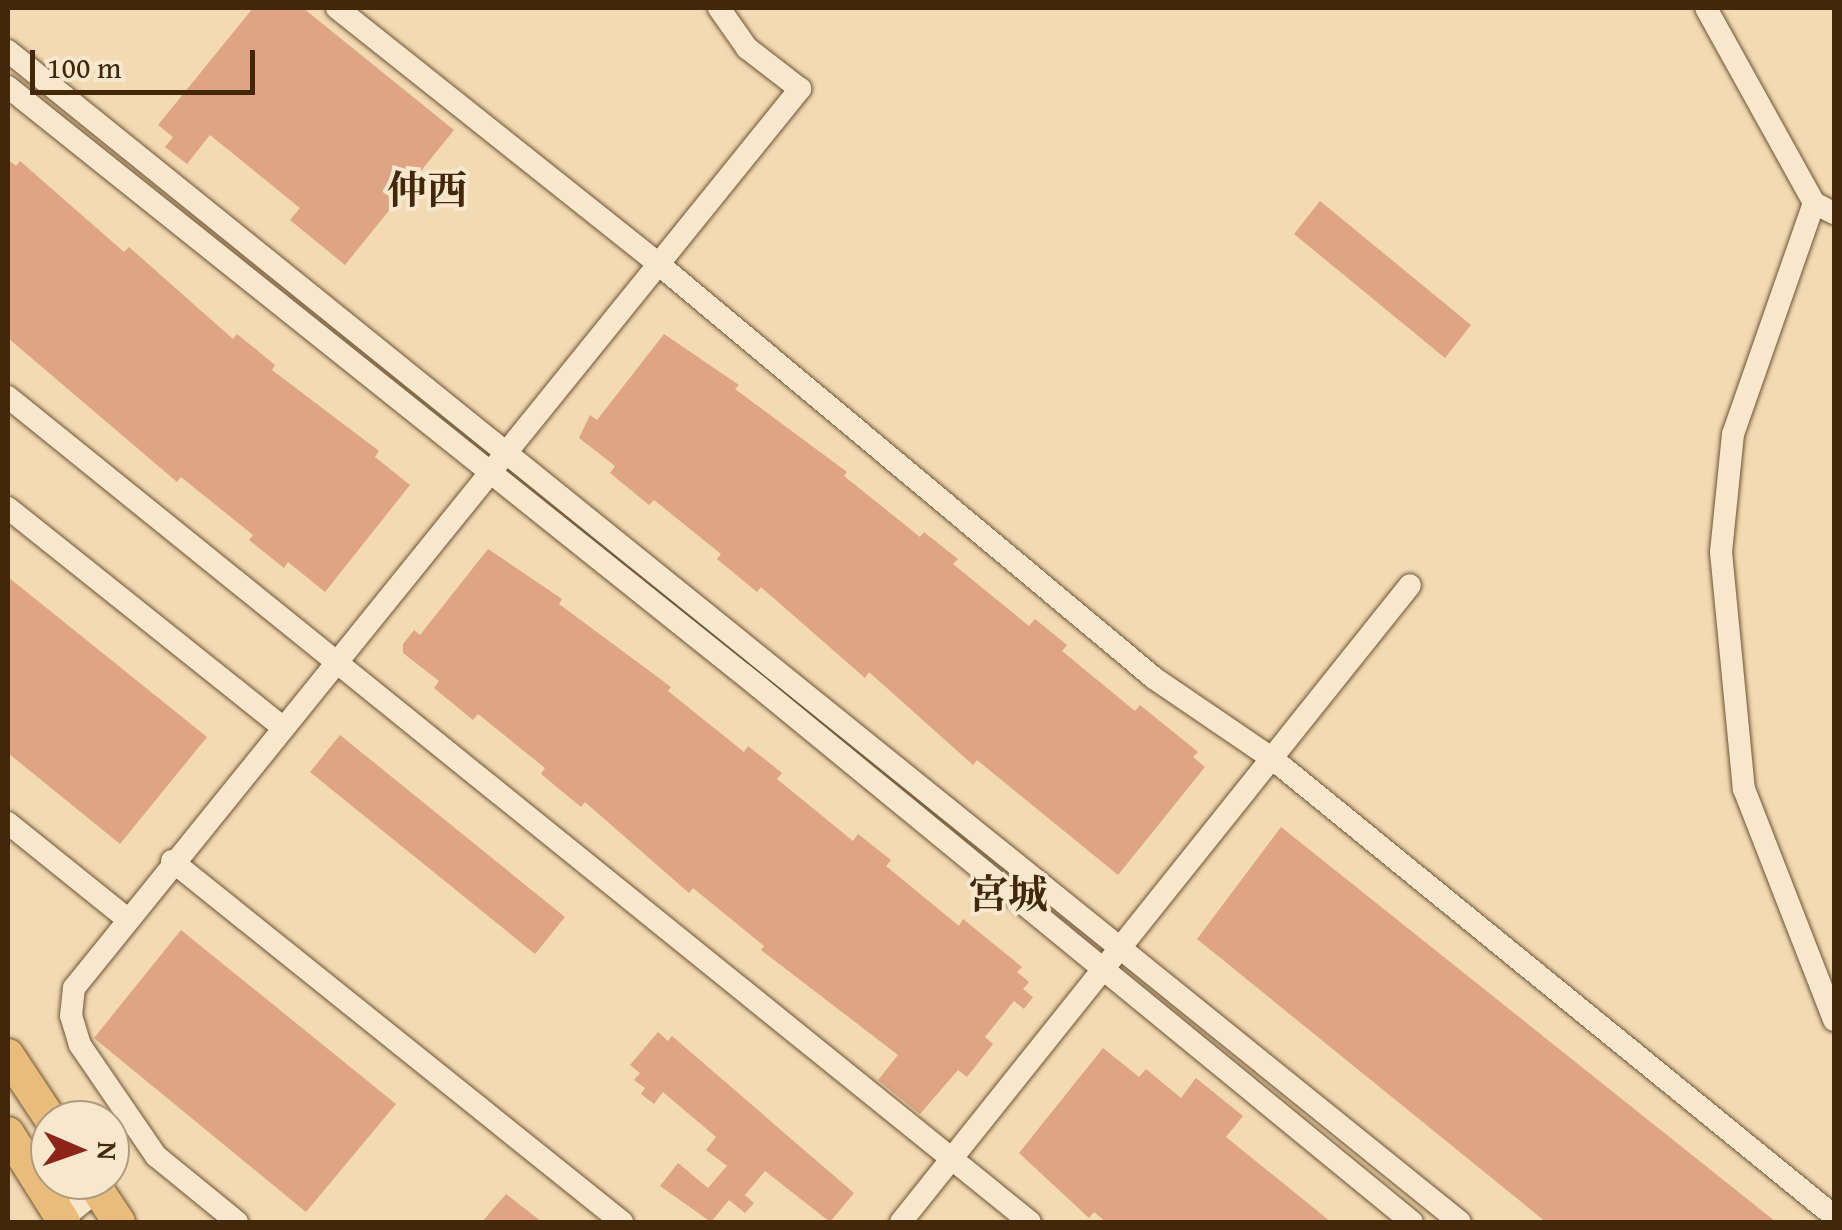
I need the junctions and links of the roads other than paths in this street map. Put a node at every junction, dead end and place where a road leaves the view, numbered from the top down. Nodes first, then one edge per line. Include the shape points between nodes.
1 (337, 8) edge
2 (719, 8) edge
3 (1706, 8) edge
4 (8, 50) edge
5 (8, 87) edge
6 (1824, 208) edge
7 (656, 262) junction
8 (8, 396) edge
9 (504, 448) junction
10 (485, 472) junction
11 (8, 508) edge
12 (1410, 586) dead end
13 (335, 660) junction
14 (282, 726) junction
15 (1274, 760) junction
16 (8, 823) edge
17 (172, 860) junction
18 (126, 918) junction
19 (1122, 950) junction
20 (1103, 973) junction
21 (1833, 1016) edge
22 (8, 1055) edge
23 (38, 1100) edge
24 (8, 1133) edge
25 (951, 1158) junction
26 (80, 1200) edge
27 (105, 1200) edge
28 (1834, 1216) edge
29 (61, 1221) edge
30 (120, 1222) edge
31 (237, 1222) edge
32 (622, 1222) edge
33 (900, 1222) edge
34 (1030, 1222) edge
35 (1412, 1222) edge
36 (1460, 1222) edge

1 - 7 street
2 - 7 street via 747,48 800,89
3 - 6 street
4 - 9 street
5 - 10 street
6 - 21 street via 1733,434 1721,552 1744,789
7 - 9 street
7 - 15 street via 1154,678
8 - 13 street
9 - 10 street
9 - 19 street
10 - 13 street
10 - 20 street via 760,686
11 - 14 street
12 - 15 street
13 - 14 street
13 - 25 street
14 - 17 street
15 - 19 street
15 - 28 street
16 - 18 street
17 - 18 street
17 - 32 street
18 - 31 street via 74,988 71,1016 80,1045 156,1156
19 - 20 street
19 - 36 street
20 - 25 street
20 - 35 street
22 - 23 highway
24 - 29 highway
25 - 33 street
25 - 34 street
26 - 29 street
27 - 30 highway

